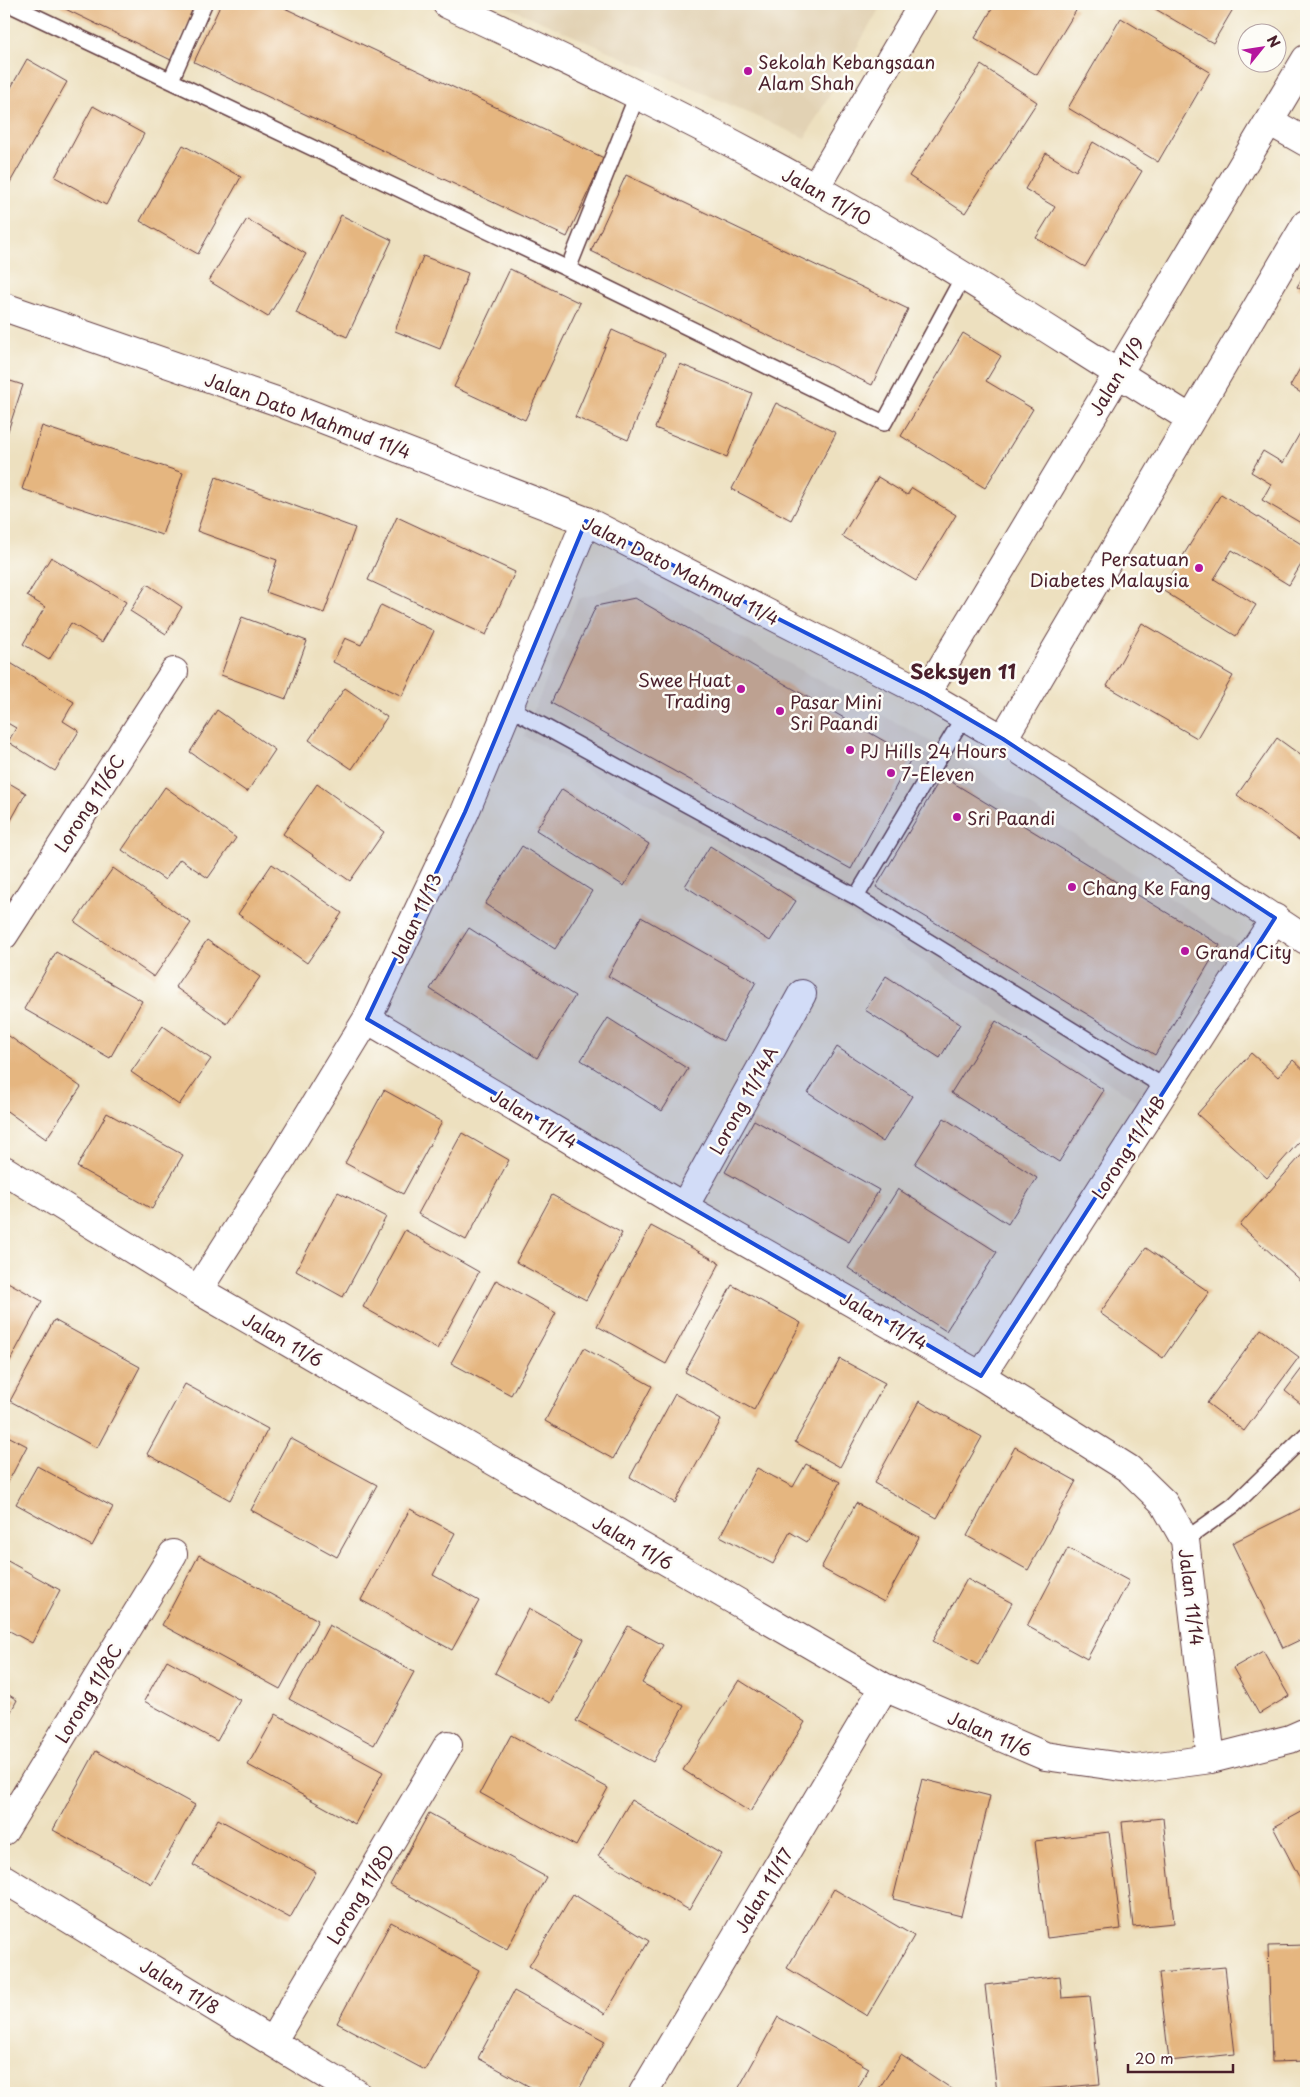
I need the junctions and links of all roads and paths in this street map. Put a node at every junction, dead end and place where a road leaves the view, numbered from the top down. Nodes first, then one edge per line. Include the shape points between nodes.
1 (9, 4) edge
2 (204, 4) edge
3 (447, 4) edge
4 (923, 4) edge
5 (1306, 59) edge
6 (171, 80) junction
7 (638, 93) junction
8 (1269, 121) junction
9 (1306, 142) edge
10 (815, 188) junction
11 (1306, 224) edge
12 (568, 270) junction
13 (964, 275) junction
14 (4, 307) edge
15 (1118, 374) junction
16 (1191, 419) junction
17 (586, 521) junction
18 (174, 672) dead end
19 (926, 694) junction
20 (510, 708) junction
21 (964, 716) junction
22 (1003, 739) junction
23 (856, 897) junction
24 (1275, 918) junction
25 (4, 935) edge
26 (1306, 940) edge
27 (802, 994) dead end
28 (368, 1019) junction
29 (1166, 1088) junction
30 (4, 1170) edge
31 (684, 1207) junction
32 (198, 1290) junction
33 (982, 1376) junction
34 (1306, 1435) edge
35 (1185, 1540) junction
36 (173, 1554) dead end
37 (884, 1687) junction
38 (1306, 1732) edge
39 (448, 1745) dead end
40 (1212, 1759) junction
41 (4, 1831) edge
42 (4, 1879) edge
43 (272, 2042) junction
44 (356, 2093) edge
45 (643, 2093) edge

1 - 6 lane
2 - 6 lane
3 - 7 street, Jalan 11/10
4 - 10 street
5 - 8 street, Jalan 11/9
6 - 12 lane
7 - 10 street, Jalan 11/10
7 - 12 lane
8 - 9 street
8 - 15 street, Jalan 11/9
10 - 13 street, Jalan 11/10
11 - 16 street
12 - 13 lane via 884,423
13 - 15 street, Jalan 11/10
14 - 17 street, Jalan Dato Mahmud 11/4 via 279,402
15 - 16 street, Jalan 11/10
15 - 19 street, Jalan 11/9
16 - 22 street
17 - 19 street, Jalan Dato Mahmud 11/4
17 - 20 street, Jalan 11/13
18 - 25 street, Lorong 11/6C
19 - 21 street, Jalan Dato Mahmud 11/4
20 - 23 lane
20 - 28 street, Jalan 11/13
21 - 22 street, Jalan Dato Mahmud 11/4
21 - 23 lane
22 - 24 street, Jalan Dato Mahmud 11/4
23 - 29 lane
24 - 26 street, Jalan Dato Mahmud 11/4
24 - 29 street, Lorong 11/14B
27 - 31 street, Lorong 11/14A
28 - 31 street, Jalan 11/14
28 - 32 street, Jalan 11/13
29 - 33 street, Lorong 11/14B
30 - 32 street, Jalan 11/6
31 - 33 street, Jalan 11/14
32 - 37 street, Jalan 11/6
33 - 35 street, Jalan 11/14 via 1129,1469 1164,1503
34 - 35 lane via 1234,1505
35 - 40 street, Jalan 11/14
36 - 41 street, Lorong 11/8C
37 - 40 street, Jalan 11/6 via 1045,1756 1136,1768
37 - 45 street, Jalan 11/17
38 - 40 street, Jalan 11/6
39 - 43 street, Lorong 11/8D
42 - 43 street, Jalan 11/8
43 - 44 street, Jalan 11/8

